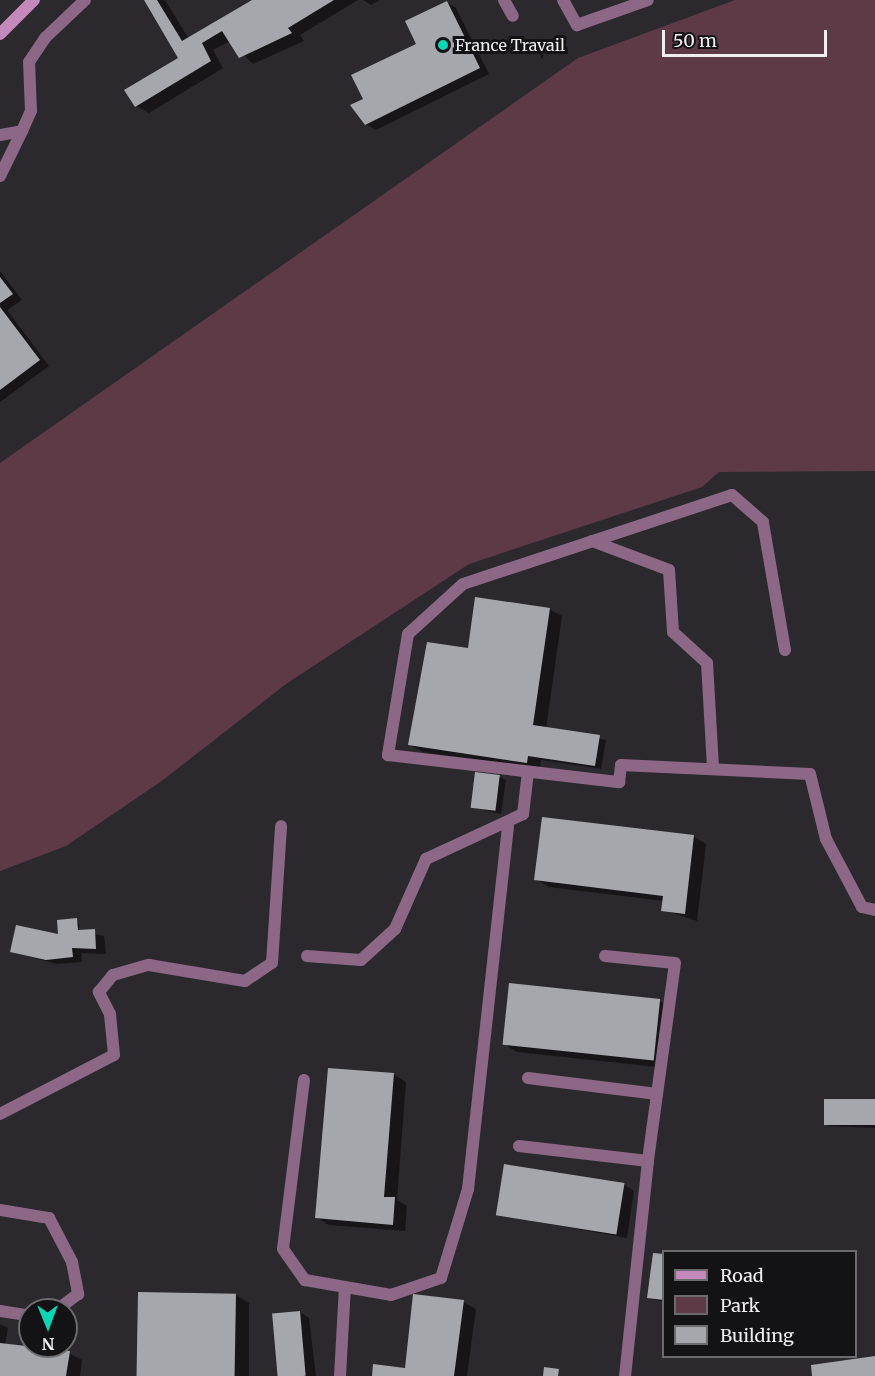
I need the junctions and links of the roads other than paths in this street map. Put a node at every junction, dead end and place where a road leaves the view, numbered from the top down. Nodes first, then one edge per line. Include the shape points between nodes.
1 (34, 0) edge
2 (86, 0) edge
3 (504, 0) edge
4 (563, 0) edge
5 (648, 0) edge
6 (513, 16) dead end
7 (0, 34) edge
8 (22, 131) junction
9 (0, 135) edge
10 (0, 176) edge
11 (592, 541) junction
12 (785, 650) dead end
13 (713, 768) junction
14 (528, 772) junction
15 (281, 826) dead end
16 (508, 826) junction
17 (875, 910) edge
18 (307, 956) dead end
19 (605, 956) dead end
20 (528, 1078) dead end
21 (304, 1080) dead end
22 (657, 1094) junction
23 (0, 1114) edge
24 (519, 1146) dead end
25 (648, 1161) junction
26 (0, 1210) edge
27 (345, 1287) junction
28 (73, 1298) edge
29 (0, 1311) edge
30 (18, 1314) edge
31 (340, 1376) edge
32 (625, 1376) edge

1 - 7 street
2 - 8 lane via 45,38 29,62 31,111
3 - 6 lane
4 - 5 lane via 577,25
8 - 9 lane
8 - 10 lane
11 - 12 lane via 732,495 764,522
11 - 13 lane via 669,570 674,632 707,663
11 - 14 lane via 463,584 408,634 388,755
13 - 14 lane via 621,765 619,782
13 - 17 lane via 810,774 826,839 862,908
14 - 16 lane via 523,814
15 - 23 lane via 272,963 245,981 149,965 113,975 99,992 110,1014 114,1055
16 - 18 lane via 426,859 395,929 362,960
16 - 27 lane via 468,1189 441,1278 391,1295
19 - 22 lane via 675,963
20 - 22 lane
21 - 27 lane via 283,1249 305,1280
22 - 25 lane
24 - 25 lane
25 - 32 lane
26 - 28 lane via 49,1218 72,1262 78,1294
27 - 31 lane
29 - 30 lane

